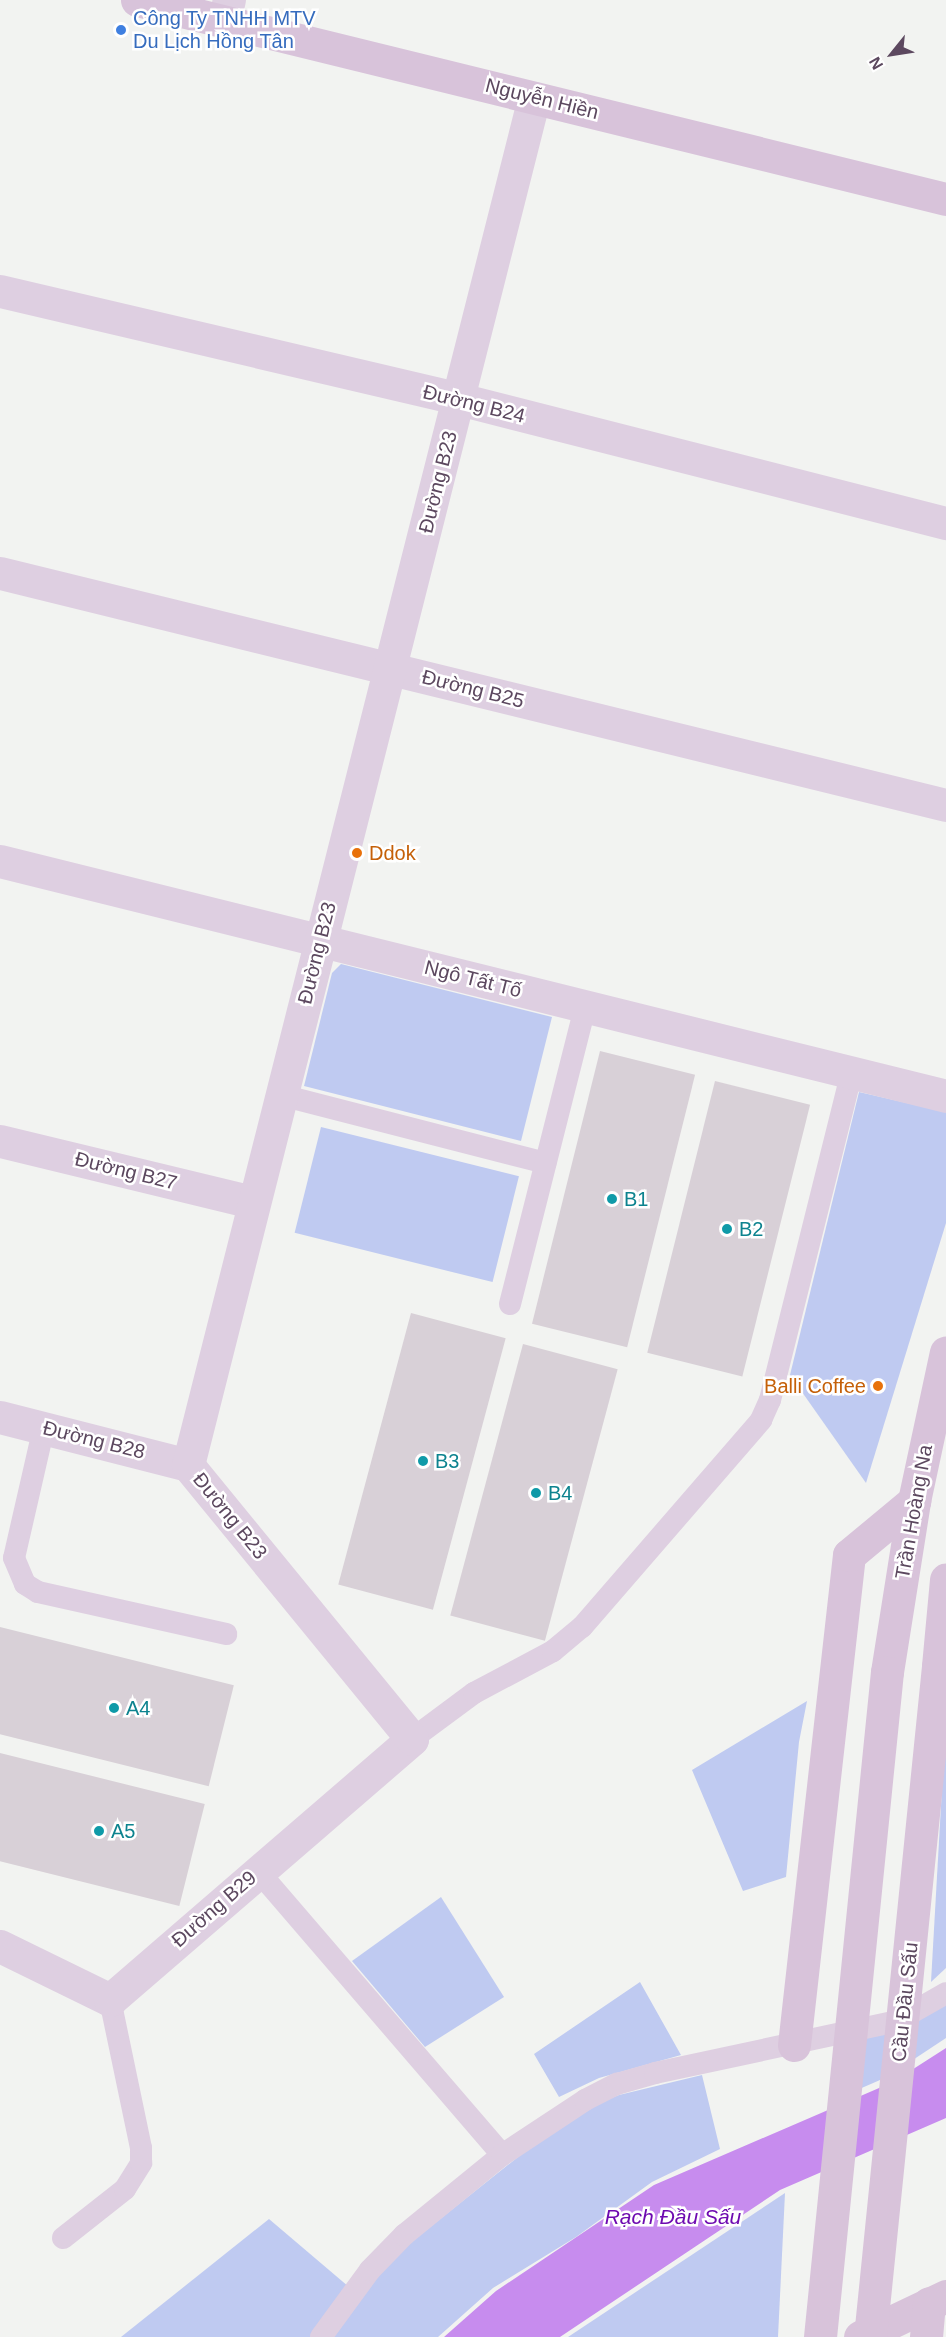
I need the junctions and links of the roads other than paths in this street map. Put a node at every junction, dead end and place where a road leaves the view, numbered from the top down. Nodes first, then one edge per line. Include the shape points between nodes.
1 (138, 0) edge
2 (226, 11) edge
3 (534, 98) junction
4 (945, 196) edge
5 (0, 291) edge
6 (459, 399) junction
7 (946, 523) edge
8 (0, 573) edge
9 (392, 668) junction
10 (946, 805) edge
11 (0, 861) edge
12 (319, 940) junction
13 (585, 1007) junction
14 (851, 1074) junction
15 (281, 1095) junction
16 (946, 1096) edge
17 (0, 1140) edge
18 (545, 1163) junction
19 (253, 1202) junction
20 (510, 1304) dead end
21 (946, 1352) edge
22 (0, 1417) edge
23 (44, 1427) junction
24 (188, 1464) junction
25 (915, 1501) junction
26 (946, 1579) edge
27 (226, 1634) dead end
28 (412, 1739) junction
29 (258, 1871) junction
30 (0, 1947) edge
31 (946, 1993) edge
32 (110, 2000) junction
33 (794, 2045) junction
34 (502, 2155) junction
35 (63, 2238) dead end
36 (940, 2301) edge
37 (321, 2337) edge
38 (820, 2337) edge
39 (860, 2337) edge
40 (870, 2337) edge
41 (926, 2337) edge

1 - 2 main road, Nguyễn Hiền
2 - 3 main road, Nguyễn Hiền
3 - 4 main road, Nguyễn Hiền
3 - 6 street, Đường B23
5 - 6 street, Đường B24
6 - 7 street, Đường B24
6 - 9 street, Đường B23
8 - 9 street, Đường B25
9 - 10 street, Đường B25
9 - 12 street, Đường B23
11 - 12 street, Ngô Tất Tố
12 - 13 street, Ngô Tất Tố
12 - 15 street, Đường B23
13 - 14 street, Ngô Tất Tố
13 - 18 lane
14 - 16 street, Ngô Tất Tố
14 - 28 lane via 770,1400 760,1420 582,1627 553,1651 474,1693
15 - 18 lane
15 - 19 street, Đường B23
17 - 19 street, Đường B27
18 - 20 lane
19 - 24 street, Đường B23
21 - 25 main road, Trần Hoàng Na
22 - 23 street, Đường B28
23 - 24 street, Đường B28
23 - 27 lane via 14,1558 25,1584 38,1592
24 - 28 street, Đường B23
25 - 33 main road via 849,1555
25 - 38 main road, Trần Hoàng Na, bridge via 887,1672
26 - 40 main road, Cầu Đầu Sấu, bridge
28 - 29 street, Đường B29
29 - 32 street, Đường B29
29 - 34 lane
30 - 32 street
31 - 33 lane via 897,2021
32 - 35 lane via 141,2163 125,2189
33 - 34 lane via 617,2084 562,2113
34 - 37 lane via 404,2235 370,2270
36 - 39 main road
36 - 41 main road

